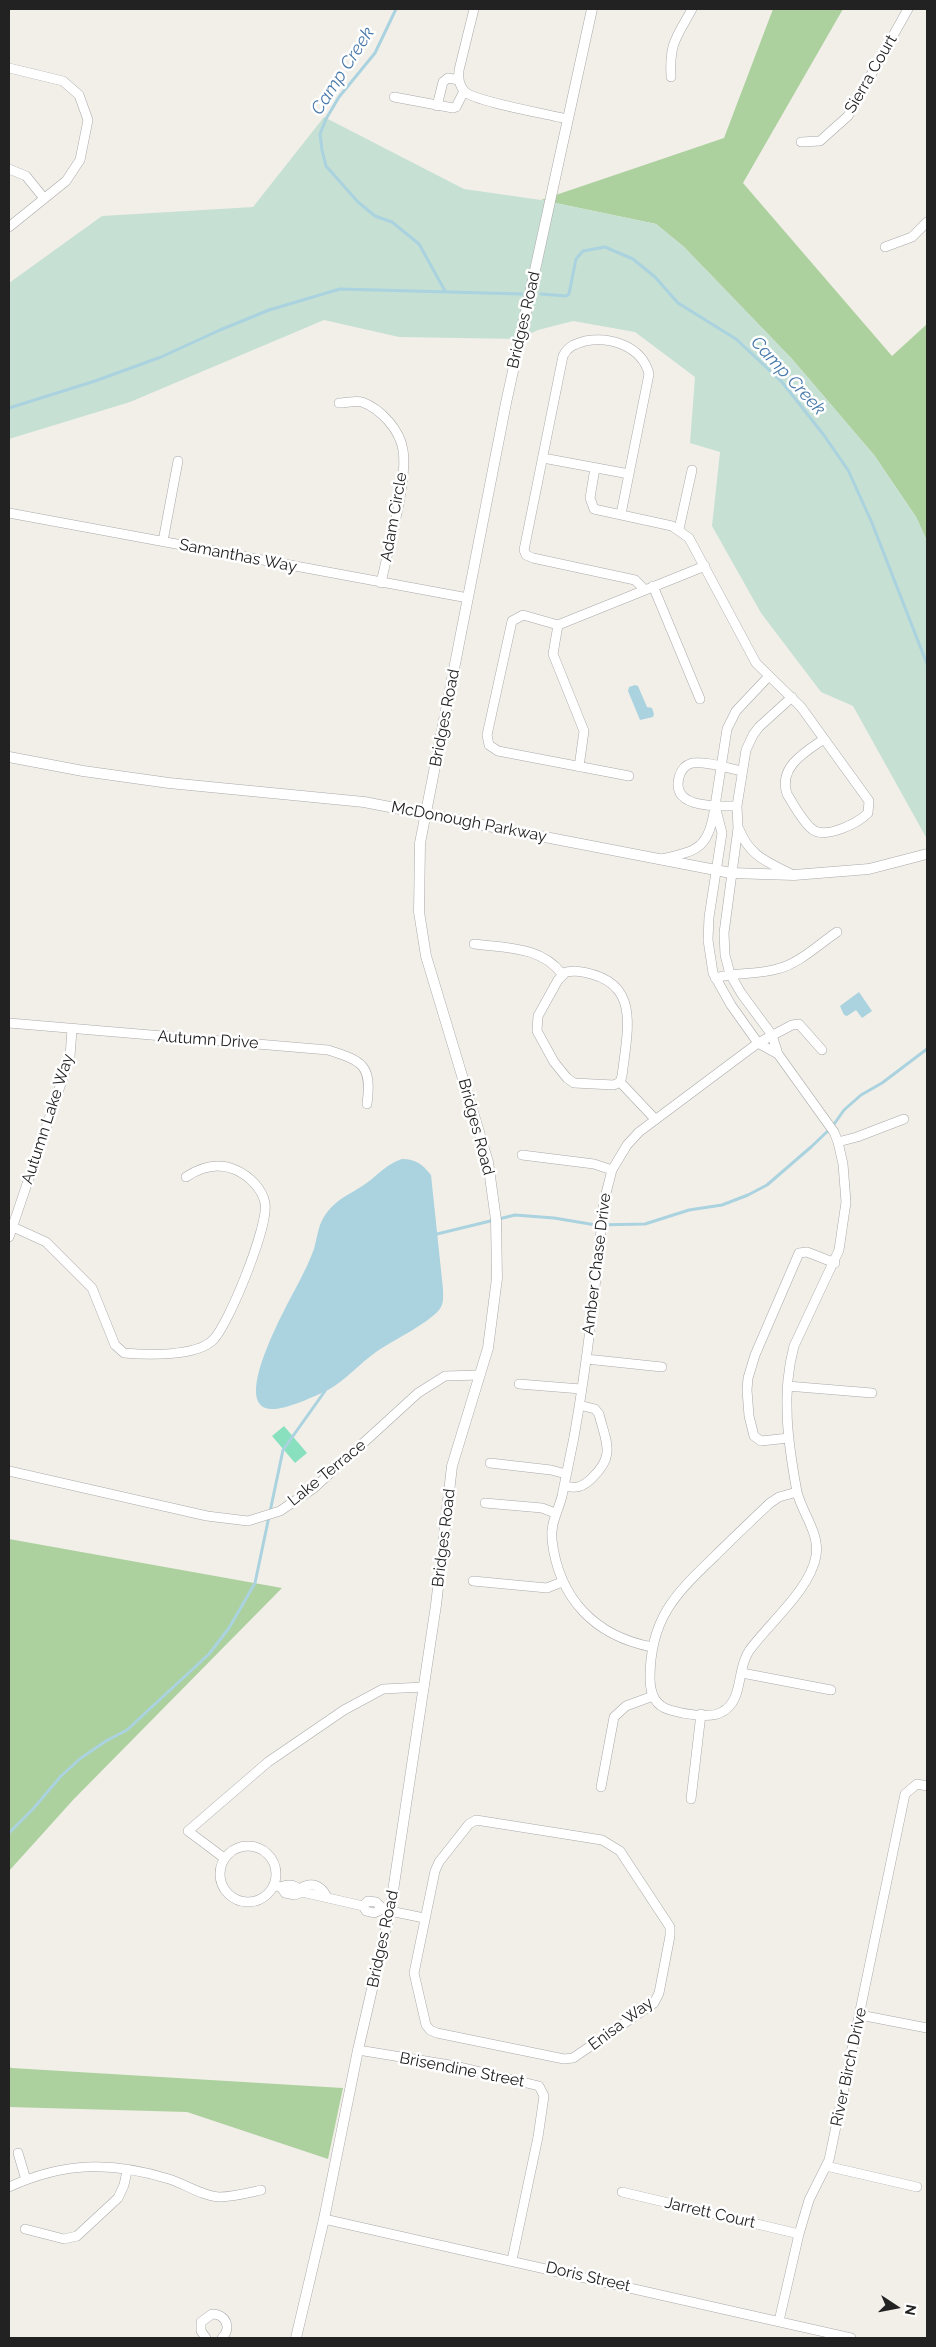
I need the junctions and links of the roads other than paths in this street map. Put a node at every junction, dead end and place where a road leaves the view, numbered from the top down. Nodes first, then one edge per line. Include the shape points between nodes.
1 (474, 9) edge
2 (592, 9) edge
3 (692, 9) edge
4 (908, 9) edge
5 (9, 68) edge
6 (671, 77) dead end
7 (459, 80) junction
8 (464, 91) junction
9 (394, 97) dead end
10 (437, 106) junction
11 (567, 119) junction
12 (801, 142) dead end
13 (9, 169) edge
14 (43, 197) junction
15 (927, 222) edge
16 (9, 227) edge
17 (885, 247) dead end
18 (339, 403) dead end
19 (543, 458) junction
20 (178, 461) dead end
21 (595, 468) junction
22 (692, 470) dead end
23 (629, 474) junction
24 (9, 513) edge
25 (621, 514) junction
26 (679, 529) junction
27 (163, 542) junction
28 (705, 566) junction
29 (382, 583) junction
30 (649, 587) junction
31 (468, 598) junction
32 (558, 625) junction
33 (769, 676) junction
34 (792, 697) junction
35 (700, 699) dead end
36 (824, 739) junction
37 (9, 757) edge
38 (579, 767) junction
39 (722, 767) junction
40 (742, 771) junction
41 (630, 776) dead end
42 (716, 806) junction
43 (737, 806) junction
44 (426, 813) junction
45 (738, 828) junction
46 (927, 854) edge
47 (659, 859) junction
48 (715, 870) junction
49 (731, 873) junction
50 (794, 876) junction
51 (837, 932) dead end
52 (474, 944) dead end
53 (562, 974) junction
54 (730, 974) junction
55 (715, 978) junction
56 (9, 1024) edge
57 (72, 1029) junction
58 (772, 1035) junction
59 (758, 1042) junction
60 (822, 1050) dead end
61 (778, 1054) junction
62 (620, 1082) junction
63 (367, 1104) dead end
64 (655, 1119) junction
65 (904, 1119) dead end
66 (838, 1142) junction
67 (522, 1155) dead end
68 (612, 1170) junction
69 (186, 1177) dead end
70 (13, 1227) junction
71 (9, 1237) edge
72 (835, 1263) junction
73 (586, 1359) junction
74 (662, 1367) dead end
75 (480, 1375) junction
76 (519, 1384) dead end
77 (787, 1386) junction
78 (581, 1389) junction
79 (872, 1394) dead end
80 (579, 1405) junction
81 (789, 1438) junction
82 (490, 1463) dead end
83 (9, 1471) edge
84 (566, 1474) junction
85 (564, 1486) junction
86 (797, 1492) junction
87 (485, 1503) dead end
88 (556, 1513) junction
89 (473, 1581) dead end
90 (562, 1582) junction
91 (652, 1647) junction
92 (742, 1673) junction
93 (424, 1687) junction
94 (831, 1690) dead end
95 (652, 1696) junction
96 (701, 1714) junction
97 (927, 1786) edge
98 (601, 1787) dead end
99 (691, 1799) dead end
100 (224, 1858) junction
101 (278, 1886) junction
102 (387, 1910) junction
103 (424, 1918) junction
104 (860, 2014) junction
105 (927, 2028) edge
106 (358, 2050) junction
107 (18, 2153) dead end
108 (826, 2166) junction
109 (126, 2171) junction
110 (26, 2180) junction
111 (9, 2187) edge
112 (917, 2187) dead end
113 (261, 2190) dead end
114 (622, 2192) dead end
115 (324, 2219) junction
116 (25, 2229) dead end
117 (799, 2234) junction
118 (512, 2260) junction
119 (779, 2321) junction
120 (206, 2338) edge
121 (222, 2338) edge
122 (296, 2338) edge
123 (851, 2338) edge

1 - 7 street
2 - 11 street, Bridges Road
3 - 6 street via 676,36 670,56
4 - 12 street, Sierra Court via 848,116 820,141
5 - 14 street via 63,82 79,95 88,120 80,160 66,181
7 - 8 street
7 - 10 street via 448,78 443,82
8 - 10 street via 456,107
8 - 11 street via 480,99
9 - 10 street
11 - 31 street, Bridges Road
13 - 14 street via 26,176
14 - 16 street
15 - 17 street via 912,237
18 - 29 street, Adam Circle via 361,402 380,413 395,429 403,450 403,478
19 - 21 street
19 - 23 street via 564,353 576,343 609,340 634,352 649,374
19 - 30 street via 525,553 532,558 633,579
20 - 27 street
21 - 23 street
21 - 25 street via 591,505 596,510
22 - 26 street
23 - 25 street
24 - 27 street, Samanthas Way
25 - 26 street
26 - 28 street via 689,538
27 - 29 street, Samanthas Way
28 - 30 street
28 - 33 street via 754,659
29 - 31 street, Samanthas Way
30 - 32 street
30 - 35 street
31 - 44 street, Bridges Road
32 - 38 street via 554,657 584,731
32 - 38 street via 523,615 512,621 487,738 495,750
33 - 34 street
33 - 39 street via 733,716 727,729
34 - 36 street
34 - 40 street via 753,736
36 - 36 street via 868,798 870,806 867,815 851,826 816,832 810,828 785,789 793,762
37 - 44 street, McDonough Parkway via 169,783 364,802
38 - 41 street
39 - 40 street
39 - 42 street
39 - 42 street via 691,764 683,768 678,780 678,790 683,799
40 - 43 street
42 - 43 street
42 - 47 street via 702,846 691,852
42 - 48 street via 722,833
43 - 45 street
44 - 47 street, McDonough Parkway
44 - 75 street, Bridges Road via 420,843 419,912 426,956 488,1162 496,1220 497,1278 488,1348
45 - 49 street
45 - 50 street via 753,853
46 - 50 street, McDonough Parkway via 869,869
47 - 48 street, McDonough Parkway
48 - 49 street, McDonough Parkway
48 - 55 street via 708,930
49 - 50 street, McDonough Parkway
49 - 54 street via 724,933
51 - 54 street via 784,967
52 - 53 street via 534,953 553,963
53 - 62 street via 570,970 595,974 622,994 629,1020
53 - 62 street via 538,1016 539,1036 562,1074 571,1081 610,1085
54 - 55 street
54 - 58 street
55 - 59 street
56 - 57 street, Autumn Drive
57 - 63 street, Autumn Drive via 328,1050 355,1058 365,1068 369,1081
57 - 70 street, Autumn Lake Way via 70,1057
58 - 59 street, Amber Chase Drive
58 - 60 street, Amber Chase Drive via 799,1024
58 - 61 street
59 - 61 street
59 - 64 street, Amber Chase Drive
61 - 66 street via 822,1113
62 - 64 street
64 - 68 street, Amber Chase Drive via 627,1145
65 - 66 street
66 - 72 street via 846,1202
67 - 68 street, Amber Chase Drive via 594,1164
68 - 73 street, Amber Chase Drive via 604,1201
69 - 70 street via 211,1166 226,1166 245,1174 258,1187 265,1202 265,1217 257,1243 228,1317 212,1341 196,1349 169,1354 124,1353 115,1344 92,1288 46,1242
70 - 71 street, Autumn Lake Way
72 - 77 street via 794,1346
72 - 81 street via 799,1252 751,1368 747,1402 754,1436 761,1441
73 - 74 street, Amber Chase Drive
73 - 78 street, Amber Chase Drive
75 - 83 street, Lake Terrace via 446,1376 418,1393 314,1488 280,1511 248,1522 207,1516
75 - 93 street, Bridges Road via 452,1466
76 - 78 street
77 - 79 street
77 - 81 street
78 - 80 street, Amber Chase Drive
80 - 84 street, Amber Chase Drive
80 - 85 street via 592,1408 599,1414 607,1458 586,1484
81 - 86 street
82 - 84 street
84 - 85 street, Amber Chase Drive
85 - 88 street, Amber Chase Drive
86 - 91 street via 770,1503 679,1591 663,1616
86 - 92 street via 815,1536 814,1564 802,1586 748,1652
87 - 88 street via 542,1508
88 - 90 street, Amber Chase Drive via 552,1541
89 - 90 street via 547,1588
90 - 91 street, Amber Chase Drive via 589,1618 630,1642
91 - 95 street
92 - 94 street
92 - 96 street via 730,1706 721,1713
93 - 100 street via 383,1689 344,1710 268,1762 188,1831
93 - 102 street, Bridges Road
95 - 96 street via 663,1708
95 - 98 street via 626,1706 614,1717
96 - 99 street
97 - 104 street, River Birch Drive via 917,1784 905,1794
100 - 101 street via 241,1847 266,1852 275,1867
100 - 101 street via 221,1884 233,1899 252,1902
101 - 102 street via 285,1893 295,1895 301,1890 363,1906 368,1901 376,1902
102 - 103 street
102 - 106 street, Bridges Road
103 - 103 street, Enisa Way via 437,1866 469,1824 480,1819 612,1844 620,1851 671,1932 659,1993 654,2003 584,2052 568,2059 430,2030 414,1977
104 - 105 street
104 - 108 street, River Birch Drive
106 - 115 street, Bridges Road
106 - 118 street, Brisendine Street via 456,2066 539,2086 544,2096 539,2130
107 - 110 street
108 - 112 street
108 - 117 street, River Birch Drive
109 - 110 street via 72,2167
109 - 113 street via 166,2178 213,2196
109 - 116 street via 118,2198 77,2236 64,2239
110 - 111 street
114 - 117 street, Jarrett Court
115 - 118 street, Doris Street
115 - 122 street, Bridges Road
117 - 119 street, River Birch Drive
118 - 119 street, Doris Street
119 - 123 street, Doris Street
120 - 121 street via 201,2331 202,2322 212,2314 227,2322 227,2331

